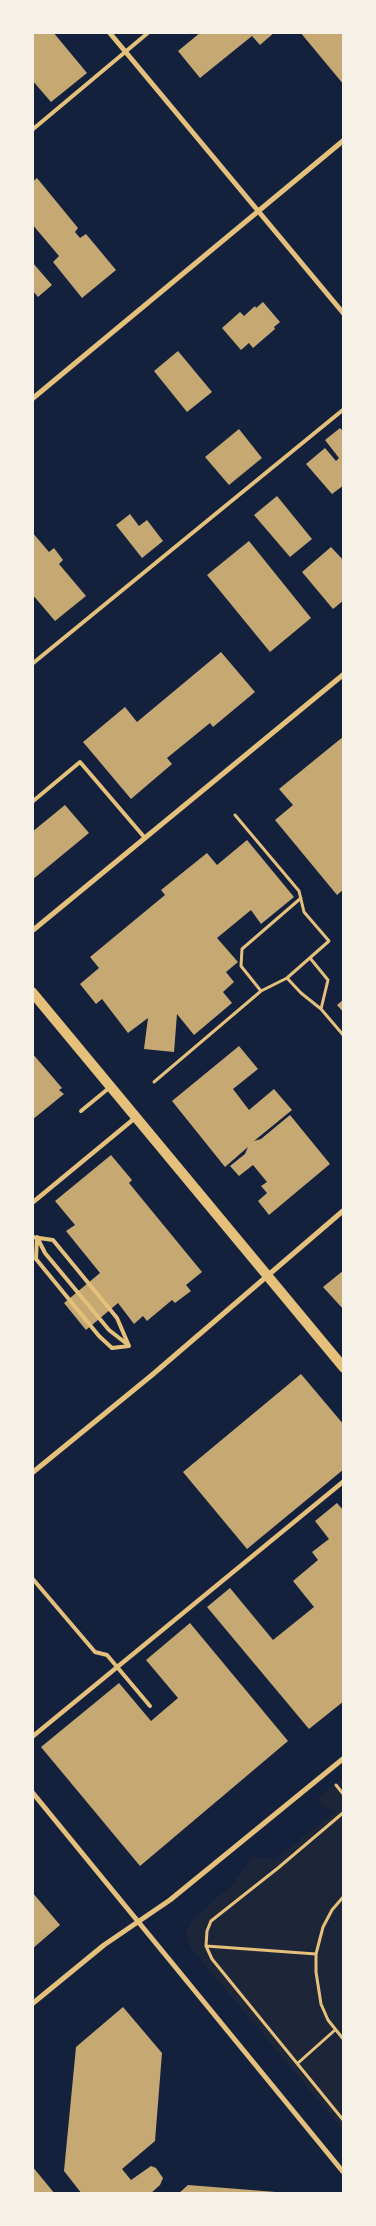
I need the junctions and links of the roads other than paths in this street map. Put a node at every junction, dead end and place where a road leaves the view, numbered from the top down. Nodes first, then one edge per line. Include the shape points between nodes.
1 (109, 32) edge
2 (149, 32) edge
3 (125, 52) junction
4 (32, 130) edge
5 (344, 140) edge
6 (259, 212) junction
7 (344, 314) edge
8 (32, 399) edge
9 (344, 409) edge
10 (32, 664) edge
11 (344, 674) edge
12 (32, 802) edge
13 (145, 838) junction
14 (32, 931) edge
15 (32, 992) edge
16 (110, 1086) junction
17 (82, 1111) dead end
18 (136, 1117) junction
19 (32, 1203) edge
20 (344, 1210) edge
21 (35, 1237) edge
22 (267, 1275) junction
23 (129, 1346) junction
24 (344, 1368) edge
25 (32, 1473) edge
26 (344, 1481) edge
27 (32, 1578) edge
28 (118, 1667) junction
29 (150, 1706) dead end
30 (32, 1737) edge
31 (344, 1758) edge
32 (32, 1792) edge
33 (138, 1922) junction
34 (32, 2004) edge
35 (344, 2174) edge

1 - 3 street
2 - 3 lane
3 - 4 lane
3 - 6 street
5 - 6 street
6 - 7 street
6 - 8 street
9 - 10 lane
11 - 13 street
12 - 13 lane via 80,762
13 - 14 street
15 - 16 main road
16 - 17 lane
16 - 18 main road
18 - 19 street
18 - 22 main road
20 - 22 street
21 - 23 lane via 109,1330
21 - 23 lane via 53,1240 117,1318
21 - 23 lane via 36,1259 99,1336 112,1348
22 - 24 main road
22 - 25 street
26 - 28 street
27 - 28 lane via 95,1652 107,1655
28 - 29 lane
28 - 30 street
31 - 33 street via 166,1904
32 - 33 street
33 - 34 street via 104,1945
33 - 35 street

